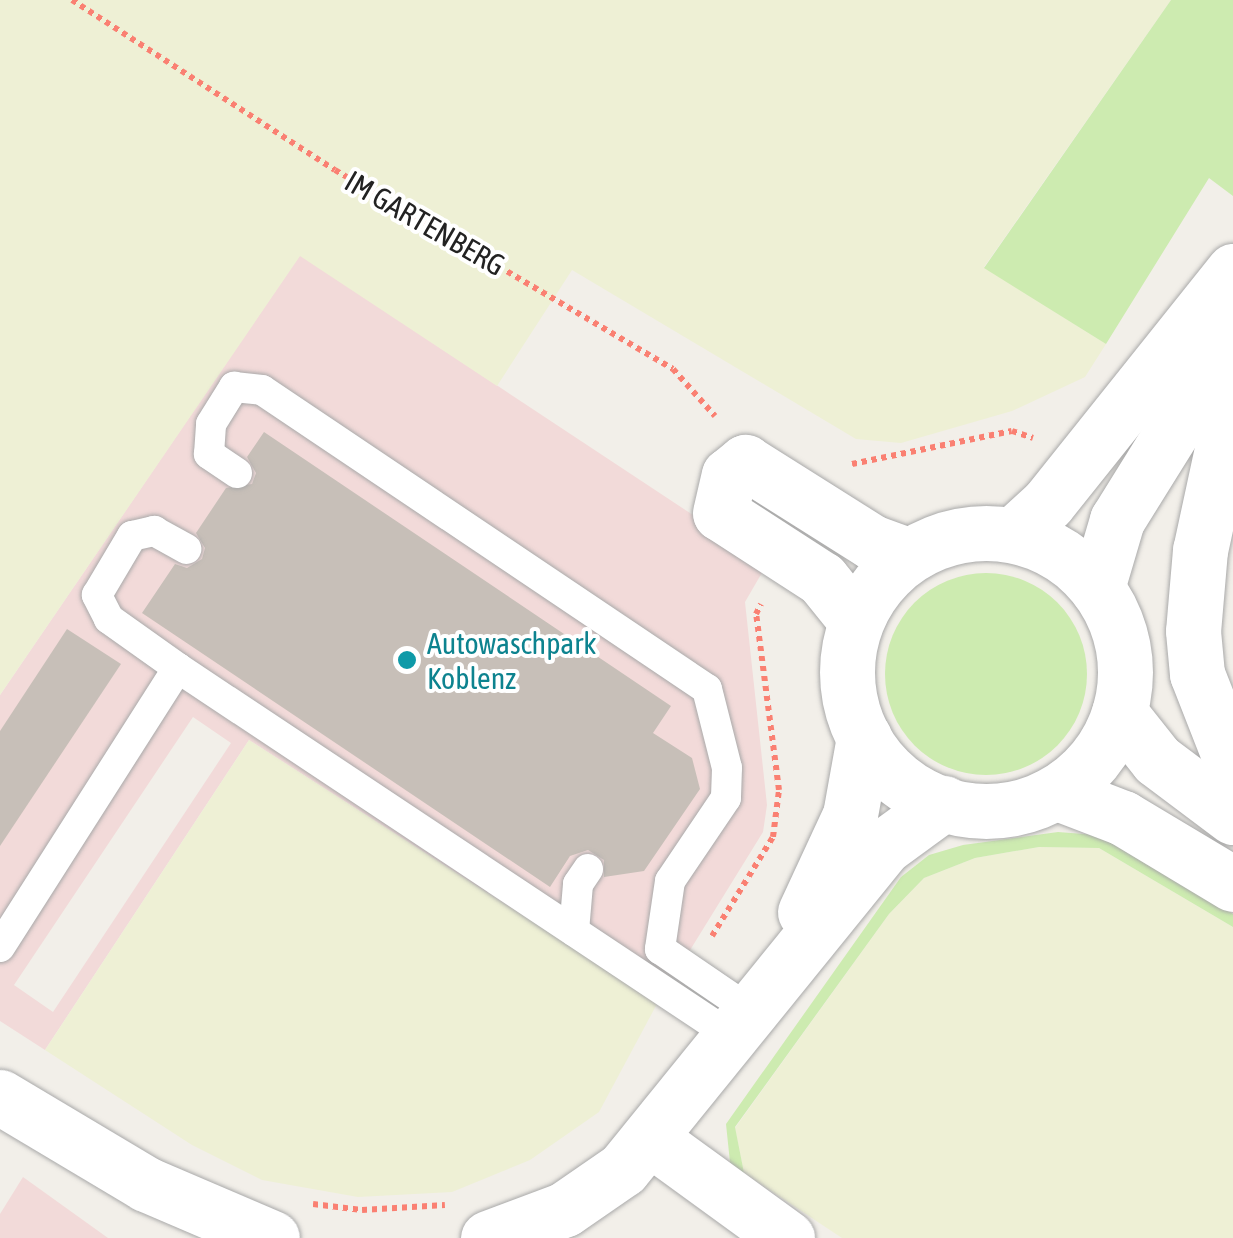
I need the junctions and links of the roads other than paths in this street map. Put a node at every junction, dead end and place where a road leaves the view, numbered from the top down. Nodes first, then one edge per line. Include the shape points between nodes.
1 (1233, 271) edge
2 (1233, 334) edge
3 (1233, 398) edge
4 (237, 473) dead end
5 (1013, 535) junction
6 (186, 548) dead end
7 (908, 556) junction
8 (1098, 588) junction
9 (856, 621) junction
10 (178, 668) junction
11 (1119, 712) junction
12 (864, 737) junction
13 (1233, 766) edge
14 (1058, 794) junction
15 (944, 803) junction
16 (1233, 817) edge
17 (588, 869) dead end
18 (1233, 884) edge
19 (574, 931) junction
20 (0, 948) edge
21 (753, 1008) junction
22 (0, 1097) edge
23 (652, 1140) junction
24 (511, 1235) edge
25 (272, 1238) edge
26 (788, 1238) edge

1 - 5 street via 1048,503
2 - 8 street via 1117,520
3 - 13 street via 1200,550 1193,630 1197,674
4 - 21 lane via 209,454 211,424 234,387 262,390 707,689 727,768 726,798 670,880 660,949
5 - 7 street via 940,539
5 - 8 street via 1045,545
6 - 10 lane via 154,530 132,536 97,595 109,619
7 - 9 street via 886,573
7 - 9 street via 872,542 745,462 730,475 720,513 822,579
8 - 11 street via 1123,647
9 - 12 street via 847,680
10 - 19 lane
10 - 20 lane
11 - 14 street via 1105,744
11 - 16 street via 1158,760
12 - 15 street via 884,765
12 - 21 street via 850,815
14 - 15 street via 1002,812
14 - 18 street via 1123,818
15 - 21 street via 885,846
17 - 19 lane via 578,884
19 - 21 lane
21 - 23 street
22 - 25 street via 146,1184
23 - 24 street via 594,1190
23 - 26 street

